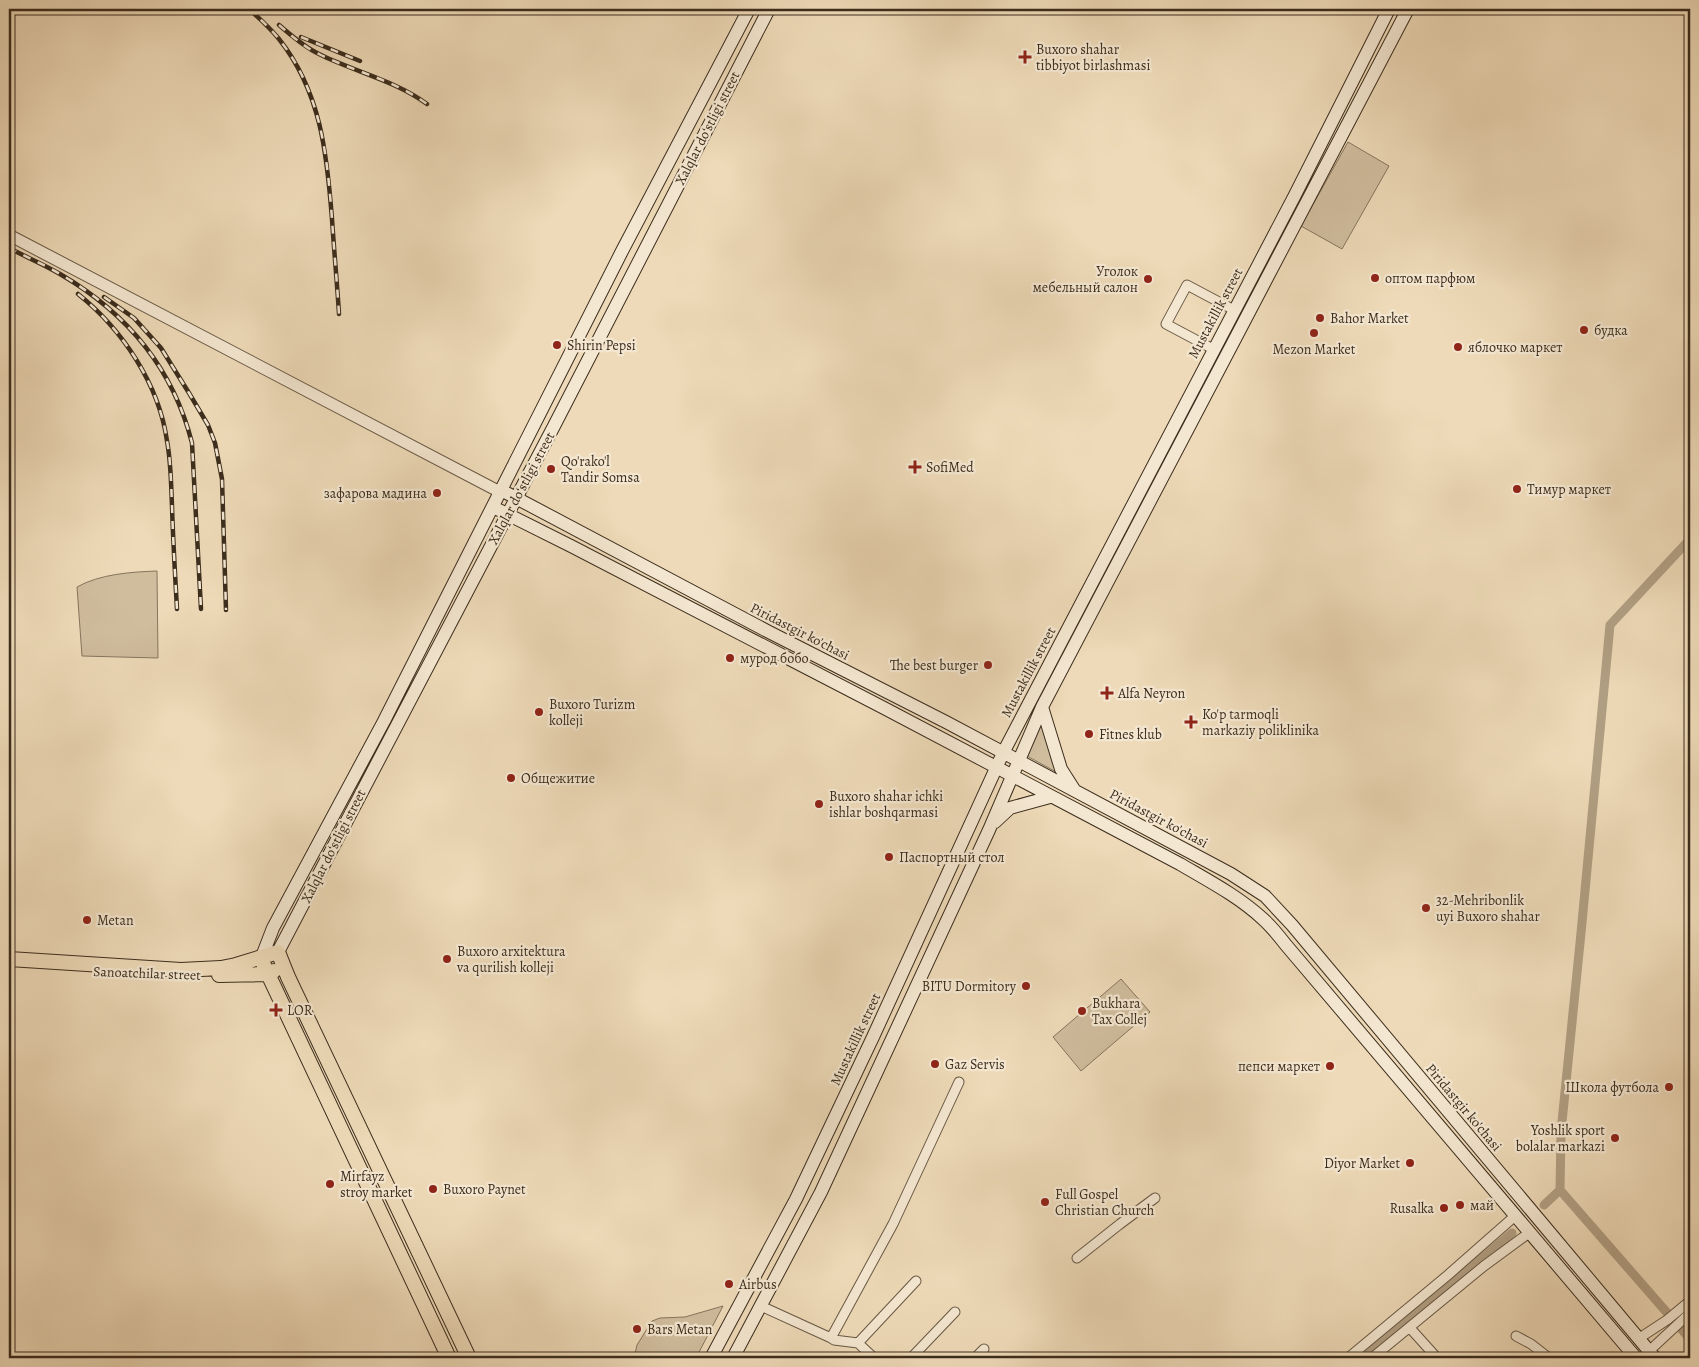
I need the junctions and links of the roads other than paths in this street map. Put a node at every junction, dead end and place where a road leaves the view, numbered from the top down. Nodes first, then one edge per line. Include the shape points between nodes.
1 (749, 9) edge
2 (769, 9) edge
3 (1390, 9) edge
4 (1407, 9) edge
5 (1288, 206) junction
6 (1300, 213) junction
7 (9, 235) edge
8 (1234, 310) junction
9 (1213, 349) junction
10 (1174, 440) junction
11 (501, 491) junction
12 (515, 498) junction
13 (493, 507) junction
14 (507, 514) junction
15 (1086, 610) junction
16 (769, 632) junction
17 (763, 646) junction
18 (1042, 707) junction
19 (1002, 752) junction
20 (1018, 761) junction
21 (995, 768) junction
22 (1011, 776) junction
23 (1075, 791) junction
24 (1050, 797) junction
25 (989, 830) junction
26 (1299, 934) junction
27 (1286, 945) junction
28 (278, 952) junction
29 (9, 959) edge
30 (261, 959) junction
31 (284, 966) junction
32 (9, 967) edge
33 (269, 974) junction
34 (856, 1074) junction
35 (872, 1082) junction
36 (959, 1082) dead end
37 (1155, 1198) dead end
38 (1527, 1206) junction
39 (1515, 1216) junction
40 (1529, 1233) junction
41 (1077, 1258) dead end
42 (916, 1281) dead end
43 (749, 1287) junction
44 (1690, 1301) edge
45 (763, 1302) junction
46 (955, 1312) dead end
47 (1690, 1313) edge
48 (1673, 1321) junction
49 (1410, 1328) junction
50 (1516, 1336) dead end
51 (832, 1338) junction
52 (1638, 1339) junction
53 (858, 1343) junction
54 (984, 1349) dead end
55 (468, 1355) edge
56 (1652, 1355) edge
57 (450, 1358) edge
58 (711, 1358) edge
59 (733, 1358) edge
60 (874, 1358) edge
61 (911, 1358) edge
62 (975, 1358) edge
63 (1348, 1358) edge
64 (1372, 1358) edge
65 (1437, 1358) edge
66 (1549, 1358) edge
67 (1636, 1358) edge

1 - 11 main road, Xalqlar doʻstligi street
2 - 12 main road, Xalqlar doʻstligi street
3 - 5 main road, Mustakillik street
4 - 6 main road, Mustakillik street
5 - 6 main road
5 - 8 main road, Mustakillik street
6 - 10 main road, Mustakillik street
7 - 11 street
8 - 9 main road, Mustakillik street
8 - 9 street via 1187,285 1166,324
9 - 10 main road, Mustakillik street
10 - 15 main road, Mustakillik street
11 - 12 main road, Piridastgir ko'chasi
11 - 13 main road, Xalqlar doʻstligi street
12 - 14 main road, Xalqlar doʻstligi street
12 - 16 main road, Piridastgir ko'chasi
13 - 14 main road
13 - 30 main road, Xalqlar doʻstligi street via 384,721 273,928
14 - 17 main road
14 - 28 main road, Xalqlar doʻstligi street
15 - 18 main road, Mustakillik street
15 - 19 main road, Mustakillik street
16 - 17 main road
16 - 19 main road, Piridastgir ko'chasi
17 - 21 main road
18 - 20 main road, Mustakillik street
18 - 23 main road via 1061,769
19 - 20 main road, Piridastgir ko'chasi
19 - 21 main road, Mustakillik street
20 - 22 main road, Mustakillik street
20 - 23 main road, Piridastgir ko'chasi
21 - 22 main road
21 - 34 main road, Mustakillik street
22 - 24 main road
22 - 25 main road, Mustakillik street
23 - 26 main road, Piridastgir ko'chasi via 1243,882 1264,896
24 - 25 main road via 1010,808
24 - 27 main road via 1221,888 1265,920
25 - 35 main road, Mustakillik street
26 - 27 main road
26 - 38 main road, Piridastgir ko'chasi
27 - 39 main road
28 - 30 main road, Sanoatchilar street
28 - 31 main road
29 - 30 main road, Sanoatchilar street via 181,970 221,968
30 - 33 main road
31 - 33 main road, Sanoatchilar street
31 - 55 main road
32 - 33 main road, Sanoatchilar street via 176,976
33 - 57 main road
34 - 35 main road
34 - 43 main road, Mustakillik street
35 - 45 main road, Mustakillik street via 821,1192
36 - 51 street via 893,1224
37 - 41 street
38 - 39 main road
38 - 52 main road, Piridastgir ko'chasi
39 - 40 main road
39 - 63 street
40 - 49 street
40 - 67 main road
42 - 53 street
43 - 45 main road
43 - 58 main road, Mustakillik street
44 - 48 street
45 - 51 street
45 - 59 main road, Mustakillik street
46 - 61 street
47 - 48 street
48 - 52 street
48 - 56 street
49 - 64 street
49 - 65 street
50 - 66 street
51 - 53 street
52 - 56 main road, Piridastgir ko'chasi
53 - 60 street
54 - 62 street
55 - 57 main road

